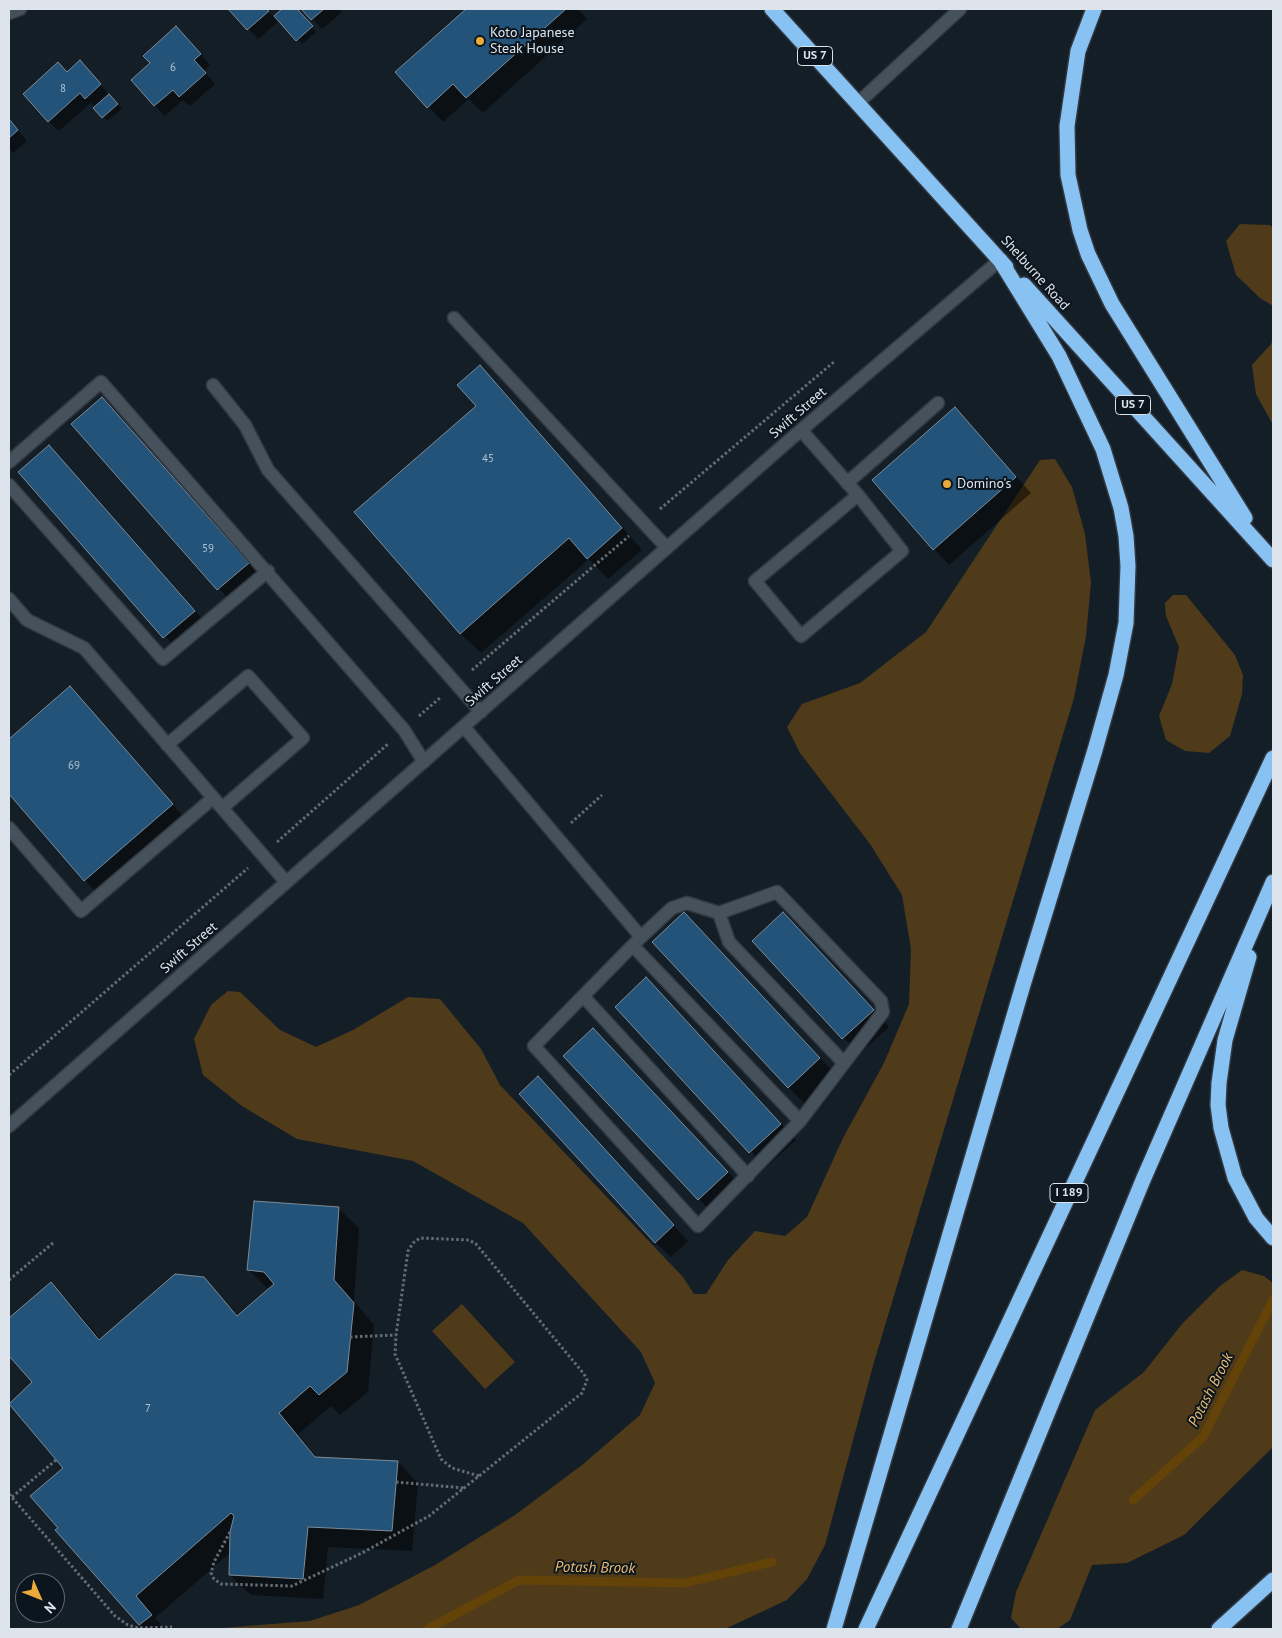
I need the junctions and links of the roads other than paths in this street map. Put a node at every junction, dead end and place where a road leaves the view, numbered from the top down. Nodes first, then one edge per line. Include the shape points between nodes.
1 (20, 9) edge
2 (772, 9) edge
3 (960, 9) edge
4 (1094, 9) edge
5 (9, 13) edge
6 (858, 103) junction
7 (1000, 260) junction
8 (454, 318) dead end
9 (213, 385) dead end
10 (938, 403) dead end
11 (801, 430) junction
12 (9, 462) edge
13 (847, 482) junction
14 (9, 485) edge
15 (858, 495) junction
16 (667, 548) junction
17 (1269, 555) edge
18 (268, 571) junction
19 (9, 599) edge
20 (481, 712) junction
21 (464, 727) junction
22 (167, 745) junction
23 (1273, 758) edge
24 (424, 762) junction
25 (213, 798) junction
26 (222, 808) junction
27 (9, 828) edge
28 (286, 882) junction
29 (1273, 882) edge
30 (719, 913) junction
31 (637, 941) junction
32 (583, 996) junction
33 (844, 1063) junction
34 (800, 1121) junction
35 (9, 1126) edge
36 (748, 1176) junction
37 (1273, 1238) edge
38 (1273, 1580) edge
39 (834, 1629) edge
40 (866, 1629) edge
41 (959, 1629) edge
42 (1219, 1629) edge

1 - 5 street
2 - 6 highway, Shelburne Road / US 7
3 - 6 street
4 - 17 highway via 1078,51 1067,126 1068,175 1080,230 1112,304
6 - 7 highway, Shelburne Road / US 7
7 - 11 street, Swift Street
7 - 17 highway, Shelburne Road / US 7
7 - 39 highway via 1059,356 1103,450 1126,536 1126,623 1116,675 1095,750
8 - 16 street
9 - 20 street via 245,425 268,470
10 - 13 street
11 - 13 street
11 - 16 street, Swift Street
12 - 18 street via 101,382
13 - 15 street
14 - 18 street via 163,659
15 - 15 street via 902,551 801,636 755,581
16 - 20 street, Swift Street
18 - 24 street via 404,730
19 - 22 street via 27,620 84,648
20 - 21 street, Swift Street
21 - 24 street, Swift Street
21 - 31 street
22 - 25 street
22 - 26 street via 248,676 303,738
23 - 40 highway, I 189
24 - 28 street, Swift Street
25 - 26 street
25 - 27 street via 81,911
26 - 28 street
28 - 35 street, Swift Street
29 - 37 highway via 1225,1040 1218,1105 1235,1178 1256,1218
29 - 41 highway via 1143,1180
30 - 31 street via 687,903 672,908
30 - 33 street via 729,942
30 - 33 street via 777,892 881,1001 883,1012
31 - 32 street
31 - 34 street
32 - 36 street
32 - 36 street via 534,1046 698,1226
33 - 34 street
34 - 36 street
38 - 42 highway

